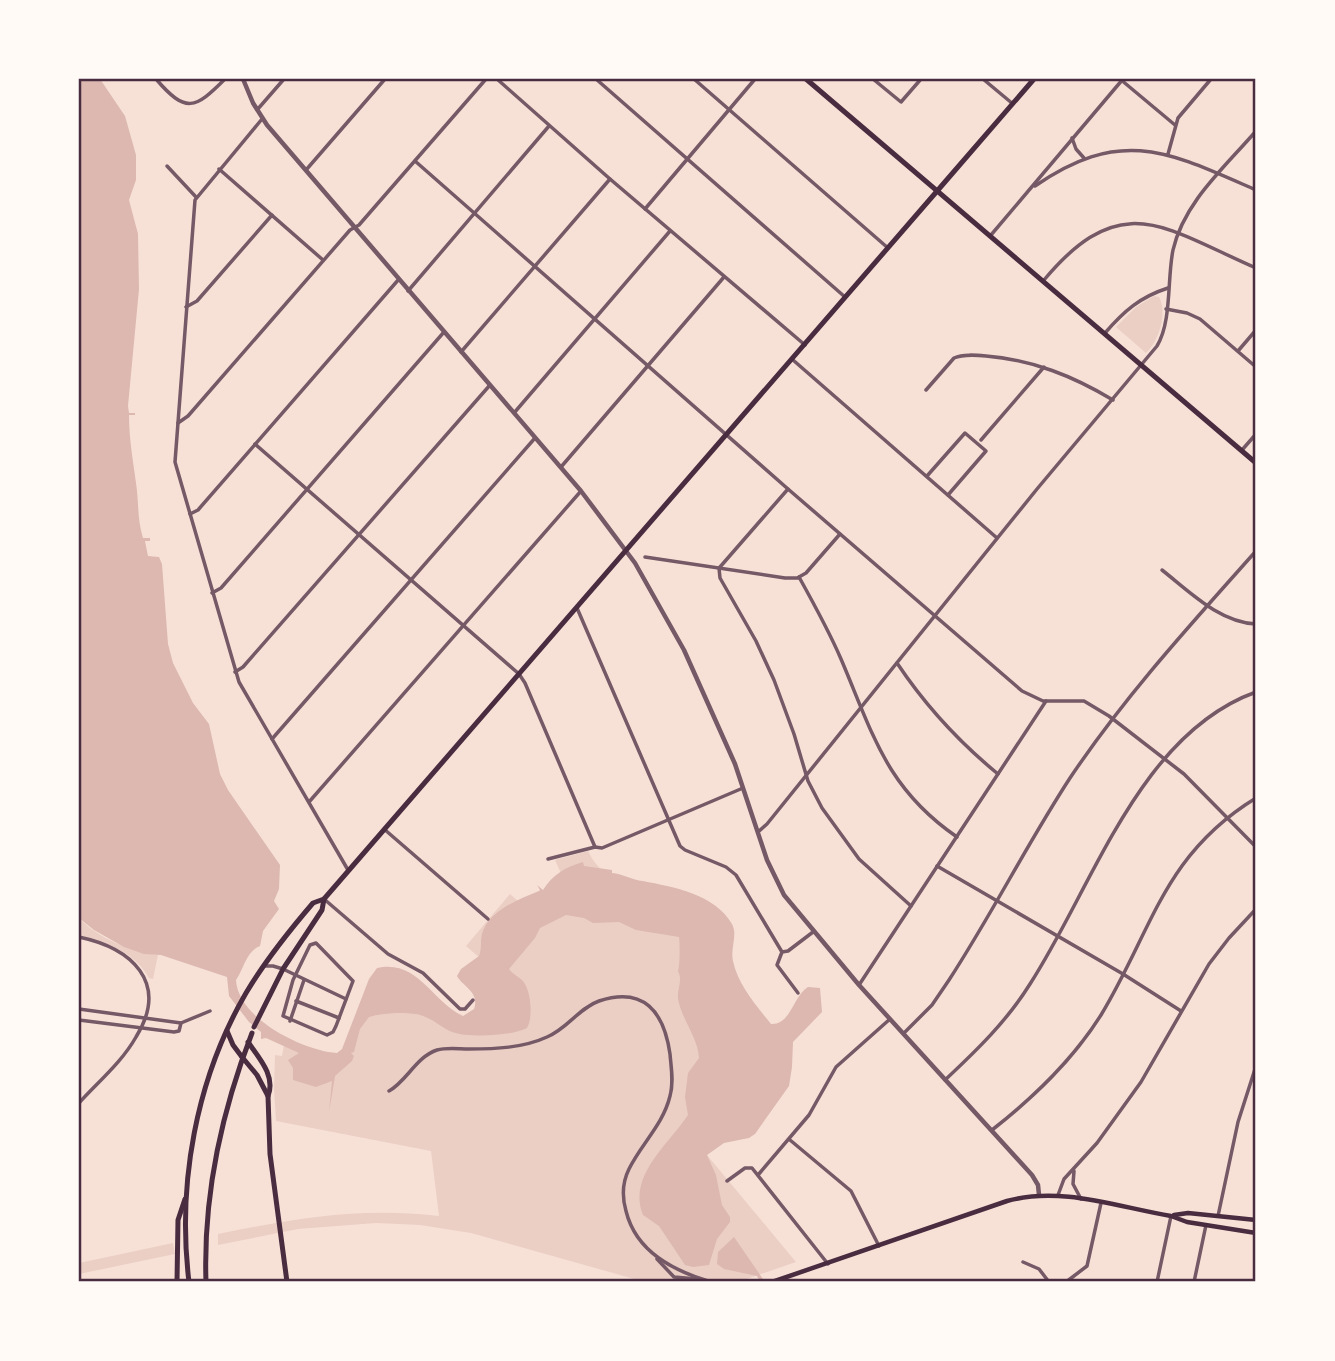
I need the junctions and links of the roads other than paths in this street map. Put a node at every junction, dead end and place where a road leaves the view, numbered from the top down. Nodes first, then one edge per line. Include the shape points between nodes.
1 (156, 79) edge
2 (225, 79) edge
3 (243, 79) edge
4 (284, 79) edge
5 (385, 79) edge
6 (485, 79) edge
7 (498, 79) edge
8 (596, 79) edge
9 (694, 79) edge
10 (755, 79) edge
11 (806, 79) edge
12 (873, 79) edge
13 (921, 79) edge
14 (983, 79) edge
15 (1034, 79) edge
16 (1122, 79) edge
17 (1212, 79) edge
18 (1013, 104) junction
19 (729, 109) junction
20 (257, 110) junction
21 (262, 119) junction
22 (1175, 125) junction
23 (549, 126) junction
24 (1256, 131) edge
25 (1072, 138) junction
26 (1168, 155) junction
27 (1084, 158) junction
28 (687, 159) junction
29 (415, 161) junction
30 (167, 166) dead end
31 (219, 169) junction
32 (305, 170) junction
33 (1219, 174) junction
34 (610, 179) junction
35 (1035, 186) junction
36 (938, 190) junction
37 (1256, 190) edge
38 (196, 197) junction
39 (645, 209) junction
40 (474, 213) junction
41 (272, 215) junction
42 (354, 228) junction
43 (670, 231) junction
44 (1178, 234) junction
45 (991, 235) junction
46 (888, 248) junction
47 (324, 260) junction
48 (535, 266) junction
49 (1256, 268) edge
50 (724, 277) junction
51 (399, 279) junction
52 (1044, 280) junction
53 (1168, 288) junction
54 (408, 291) junction
55 (845, 298) junction
56 (186, 307) junction
57 (1166, 309) junction
58 (595, 319) junction
59 (1256, 330) edge
60 (444, 332) junction
61 (1105, 333) junction
62 (805, 345) junction
63 (1238, 351) junction
64 (461, 352) junction
65 (793, 360) junction
66 (648, 365) junction
67 (1142, 365) junction
68 (1044, 367) junction
69 (1256, 367) edge
70 (490, 385) junction
71 (926, 390) dead end
72 (1113, 400) junction
73 (514, 413) junction
74 (177, 423) junction
75 (1256, 434) edge
76 (727, 435) junction
77 (535, 438) junction
78 (981, 440) dead end
79 (255, 444) junction
80 (1242, 450) junction
81 (1256, 463) edge
82 (561, 467) junction
83 (927, 477) junction
84 (307, 489) junction
85 (788, 489) junction
86 (580, 491) junction
87 (948, 495) junction
88 (190, 514) junction
89 (840, 534) junction
90 (359, 535) junction
91 (997, 538) junction
92 (626, 551) junction
93 (1256, 551) edge
94 (645, 557) dead end
95 (719, 568) junction
96 (1162, 570) dead end
97 (799, 578) junction
98 (411, 580) junction
99 (212, 593) junction
100 (1208, 605) junction
101 (577, 608) junction
102 (935, 616) junction
103 (1256, 624) edge
104 (463, 625) junction
105 (897, 663) junction
106 (235, 672) junction
107 (519, 674) junction
108 (1256, 692) edge
109 (1046, 701) junction
110 (860, 709) junction
111 (1113, 719) junction
112 (272, 740) junction
113 (1166, 759) junction
114 (998, 774) junction
115 (807, 776) junction
116 (743, 788) junction
117 (1256, 798) edge
118 (309, 802) junction
119 (1228, 817) junction
120 (668, 820) junction
121 (384, 829) junction
122 (758, 832) junction
123 (957, 837) junction
124 (595, 847) junction
125 (1256, 847) edge
126 (548, 859) dead end
127 (937, 866) junction
128 (348, 870) junction
129 (324, 899) junction
130 (996, 901) junction
131 (911, 906) junction
132 (1256, 908) edge
133 (488, 919) dead end
134 (813, 932) junction
135 (1058, 936) junction
136 (79, 937) edge
137 (782, 952) junction
138 (263, 967) junction
139 (283, 969) junction
140 (1123, 974) junction
141 (295, 975) junction
142 (304, 979) junction
143 (859, 985) junction
144 (798, 993) dead end
145 (346, 999) junction
146 (473, 1000) dead end
147 (296, 1002) junction
148 (79, 1009) edge
149 (210, 1011) dead end
150 (1181, 1011) junction
151 (144, 1018) junction
152 (339, 1018) junction
153 (890, 1019) junction
154 (79, 1020) edge
155 (290, 1021) junction
156 (181, 1023) junction
157 (140, 1029) junction
158 (227, 1031) junction
159 (903, 1034) junction
160 (248, 1042) junction
161 (242, 1057) junction
162 (1256, 1066) edge
163 (945, 1080) junction
164 (389, 1091) dead end
165 (268, 1096) junction
166 (79, 1103) edge
167 (992, 1130) junction
168 (789, 1139) junction
169 (1074, 1169) junction
170 (758, 1175) junction
171 (727, 1181) dead end
172 (1039, 1195) junction
173 (1058, 1195) junction
174 (186, 1196) junction
175 (1081, 1199) junction
176 (1101, 1203) junction
177 (1171, 1216) junction
178 (1217, 1216) junction
179 (1256, 1220) edge
180 (1206, 1225) junction
181 (1256, 1233) edge
182 (879, 1246) junction
183 (654, 1255) junction
184 (1023, 1262) dead end
185 (828, 1264) junction
186 (700, 1279) junction
187 (177, 1282) edge
188 (189, 1282) edge
189 (206, 1282) edge
190 (288, 1282) edge
191 (711, 1282) edge
192 (772, 1282) edge
193 (1049, 1282) edge
194 (1066, 1282) edge
195 (1157, 1282) edge
196 (1194, 1282) edge

1 - 2 street via 188,105 205,99
3 - 20 street
4 - 20 street
5 - 32 street
6 - 29 street
7 - 23 street
8 - 28 street
9 - 19 street
10 - 19 street
11 - 36 main road
12 - 13 street via 901,103
14 - 18 street
15 - 18 main road
16 - 22 street
16 - 25 street
17 - 22 street
18 - 36 main road
19 - 28 street
19 - 46 street
20 - 21 street
21 - 31 street
21 - 32 street
22 - 26 street
23 - 34 street
23 - 40 street
24 - 33 street
25 - 27 street
25 - 35 street
26 - 27 street via 1126,151
26 - 33 street
27 - 35 street
28 - 39 street
28 - 55 street
29 - 40 street
29 - 42 street
30 - 38 street
31 - 38 street
31 - 41 street
32 - 42 street
33 - 37 street
33 - 44 street via 1193,205
34 - 39 street
34 - 48 street
35 - 45 street
36 - 45 main road
36 - 46 main road
38 - 56 street
39 - 43 street
40 - 48 street
40 - 54 street
41 - 47 street
41 - 56 street via 197,301
42 - 47 street
42 - 51 street
43 - 50 street
43 - 58 street
44 - 49 street
44 - 52 street via 1147,223 1108,229 1073,249
44 - 53 street
45 - 52 main road
46 - 55 main road
47 - 74 street
48 - 58 street
48 - 64 street
50 - 62 street
50 - 66 street
51 - 54 street
51 - 79 street
52 - 61 main road
53 - 57 street
53 - 61 street via 1133,304
54 - 60 street
55 - 62 main road
56 - 74 street
57 - 63 street via 1196,316
57 - 67 street via 1161,338
58 - 66 street
58 - 73 street
59 - 63 street
60 - 64 street
60 - 84 street
61 - 67 main road
62 - 65 main road
63 - 69 street
64 - 70 street
65 - 76 main road
65 - 83 street
66 - 76 street
66 - 82 street
67 - 72 street
67 - 80 main road
68 - 71 street via 960,356
68 - 72 street
68 - 78 street
70 - 73 street
70 - 90 street
72 - 91 street
73 - 77 street
74 - 88 street via 175,462
75 - 80 street
76 - 85 street
76 - 92 main road
77 - 82 street
77 - 98 street
79 - 84 street
79 - 88 street
80 - 81 main road
82 - 86 street
83 - 87 street
83 - 87 street via 965,433 986,451
84 - 90 street
84 - 99 street
85 - 89 street
85 - 95 street
86 - 92 street
86 - 104 street
87 - 91 street
88 - 99 street
89 - 97 street
89 - 102 street
90 - 98 street
90 - 106 street
91 - 102 street
92 - 101 main road
92 - 116 street via 678,637
93 - 100 street
94 - 95 street
95 - 97 street
95 - 115 street via 720,578 774,680
96 - 100 street
97 - 110 street via 834,643
98 - 104 street
98 - 112 street
99 - 106 street
100 - 103 street via 1232,619
100 - 111 street
101 - 107 main road
101 - 120 street
102 - 105 street
102 - 109 street via 1025,693
104 - 107 street
104 - 118 street
105 - 110 street
105 - 114 street via 939,718
106 - 112 street
107 - 121 main road
107 - 124 street
108 - 113 street via 1204,719
109 - 111 street via 1084,701
109 - 114 street
110 - 115 street
110 - 123 street via 883,758 905,790 929,817
111 - 113 street
111 - 130 street via 1048,813
112 - 118 street
113 - 119 street
113 - 135 street via 1110,841
114 - 123 street
115 - 122 street
115 - 131 street via 845,843
116 - 120 street
116 - 122 street
117 - 119 street
118 - 128 street
119 - 125 street
119 - 140 street via 1199,842 1175,874
120 - 124 street
120 - 137 street via 683,849 736,875
121 - 128 main road
121 - 133 street
122 - 134 street via 781,889
123 - 127 street
124 - 126 street
127 - 130 street
127 - 131 street
128 - 129 main road
129 - 138 main road via 313,903
129 - 139 main road via 322,910
129 - 146 street via 392,957 423,973 460,1009
130 - 135 street
130 - 159 street via 940,993
131 - 143 street
132 - 150 street via 1216,953
134 - 137 street
134 - 143 street
135 - 140 street
135 - 163 street via 1005,1019
136 - 151 street via 107,946 142,971 148,987
137 - 144 street via 778,968
138 - 139 street
138 - 158 main road
139 - 141 street
139 - 160 main road
140 - 150 street
140 - 167 street via 1100,1016 1065,1063
141 - 142 street
141 - 145 street via 310,945 316,943 352,978
141 - 155 street via 283,1015
142 - 145 street
142 - 147 street
143 - 153 street
145 - 152 street
147 - 152 street
147 - 155 street
148 - 151 street
149 - 156 street
150 - 169 street via 1141,1082
151 - 156 street
151 - 157 street
152 - 155 street via 327,1035
153 - 159 street
153 - 168 street via 836,1067 812,1111
154 - 157 street
156 - 157 street via 176,1032
157 - 166 street
158 - 161 main road
158 - 174 main road via 202,1102
159 - 163 street
160 - 161 main road
160 - 165 main road via 268,1076
161 - 165 main road
161 - 189 main road via 212,1174
162 - 178 street
163 - 167 street
164 - 183 street via 439,1050 529,1044 556,1033 600,1001 625,997 644,1001 667,1038 672,1088 659,1125 627,1173 623,1194 632,1228
165 - 190 main road via 270,1154
167 - 172 street via 1034,1178
168 - 170 street
168 - 182 street via 851,1191
169 - 173 street
169 - 175 street via 1073,1184
170 - 171 street via 747,1167
170 - 185 street
172 - 173 main road
172 - 182 main road via 1007,1201
173 - 175 main road
174 - 187 main road via 178,1220
174 - 188 main road
175 - 176 main road
176 - 177 main road
176 - 194 street via 1087,1266
177 - 178 main road
177 - 180 main road
177 - 195 street
178 - 179 main road
180 - 181 main road
180 - 196 street
182 - 185 main road
183 - 186 street
183 - 186 street via 674,1277
184 - 193 street via 1037,1267
185 - 192 main road
186 - 191 street

